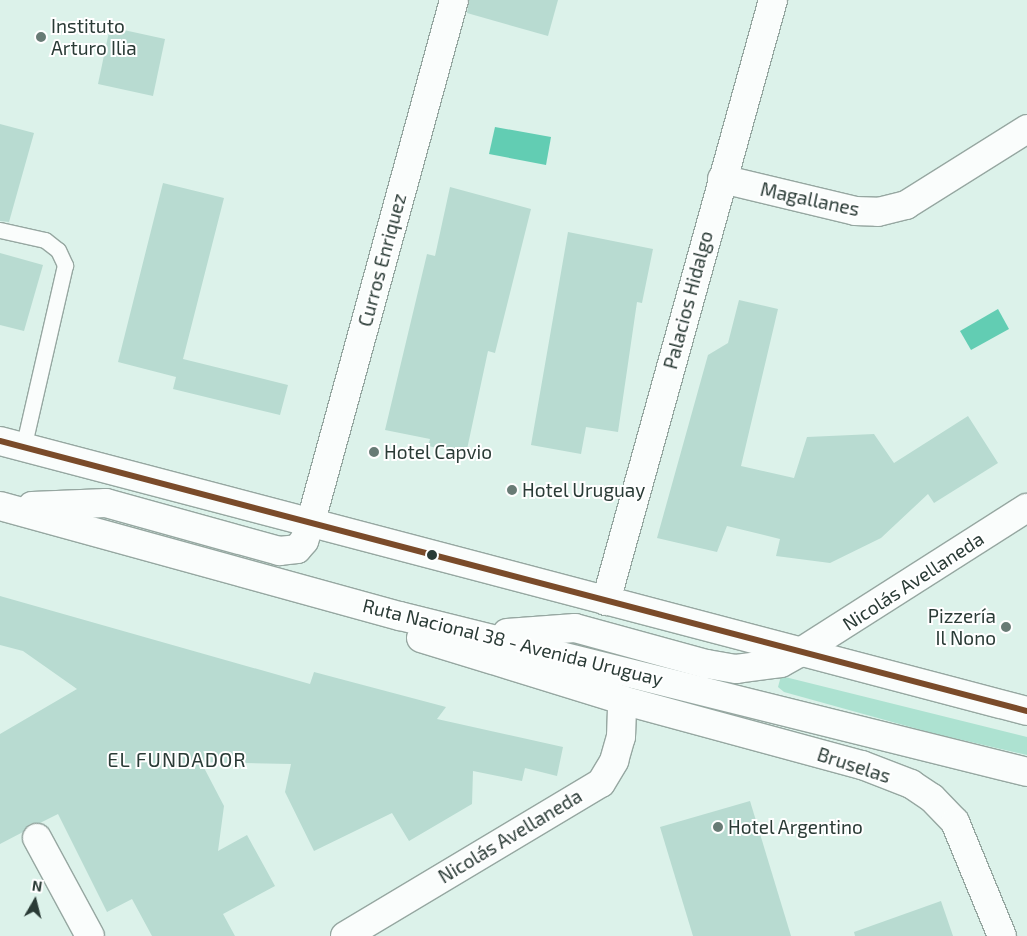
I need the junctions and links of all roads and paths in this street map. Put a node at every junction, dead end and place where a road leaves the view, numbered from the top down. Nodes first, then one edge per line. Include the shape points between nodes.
1 (454, 0) edge
2 (773, 0) edge
3 (1027, 129) edge
4 (722, 179) junction
5 (0, 230) edge
6 (12, 445) edge
7 (4, 507) edge
8 (1027, 508) edge
9 (311, 521) junction
10 (606, 601) junction
11 (400, 616) junction
12 (483, 634) junction
13 (799, 654) junction
14 (622, 700) junction
15 (1027, 711) edge
16 (1027, 772) edge
17 (37, 838) dead end
18 (90, 936) edge
19 (346, 936) edge
20 (1002, 936) edge

1 - 9 main road, Curros Enriquez
2 - 4 main road, Palacios Hidalgo
3 - 4 main road, Magallanes via 906,205 878,212 855,211
4 - 10 main road, Palacios Hidalgo
5 - 6 lane via 45,240 58,250 65,265
6 - 9 main road
7 - 9 main road, Curros Enriquez via 106,503 279,551 297,549
7 - 11 main road, Ruta Nacional 38 - Avenida Uruguay
8 - 13 main road, Nicolás Avellaneda
9 - 10 main road
10 - 13 main road
11 - 12 main road, Ruta Nacional 38 - Avenida Uruguay
11 - 14 main road, Bruselas via 417,636
12 - 13 main road, Nicolás Avellaneda via 575,628 736,669 781,663
12 - 16 main road, Ruta Nacional 38 - Avenida Uruguay
13 - 15 main road
14 - 19 main road, Nicolás Avellaneda via 620,737 614,761 600,782
14 - 20 main road, Bruselas via 862,765 911,784 932,798 955,822
17 - 18 main road

